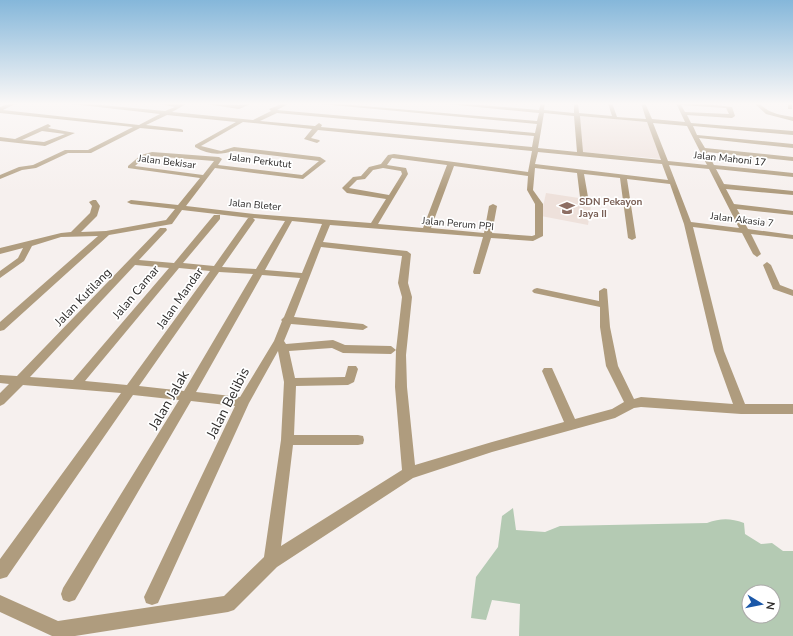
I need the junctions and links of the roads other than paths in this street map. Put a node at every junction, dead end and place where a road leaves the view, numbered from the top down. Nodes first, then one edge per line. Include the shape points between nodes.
1 (34, 133) edge
2 (70, 133) edge
3 (129, 133) edge
4 (221, 133) edge
5 (311, 133) edge
6 (364, 133) edge
7 (424, 133) edge
8 (513, 133) edge
9 (578, 133) edge
10 (654, 133) edge
11 (692, 133) edge
12 (124, 135) junction
13 (538, 135) joint
14 (694, 136) junction
15 (138, 137) dead end
16 (420, 138) junction
17 (0, 139) edge
18 (15, 141) junction
19 (317, 142) dead end
20 (793, 146) edge
21 (535, 150) junction
22 (702, 150) junction
23 (580, 154) junction
24 (220, 156) junction
25 (793, 159) edge
26 (666, 162) junction
27 (451, 164) junction
28 (214, 166) junction
29 (384, 166) junction
30 (532, 166) junction
31 (710, 167) junction
32 (580, 172) junction
33 (531, 174) junction
34 (793, 175) edge
35 (623, 176) junction
36 (206, 177) junction
37 (0, 178) edge
38 (672, 182) junction
39 (721, 186) junction
40 (793, 193) edge
41 (390, 197) junction
42 (584, 197) dead end
43 (94, 202) dead end
44 (131, 202) dead end
45 (493, 206) dead end
46 (733, 206) junction
47 (182, 208) junction
48 (793, 213) edge
49 (217, 216) dead end
50 (290, 219) junction
51 (251, 220) dead end
52 (327, 222) junction
53 (688, 224) junction
54 (373, 226) junction
55 (164, 227) junction
56 (426, 231) junction
57 (746, 231) junction
58 (106, 233) junction
59 (73, 235) junction
60 (487, 236) junction
61 (793, 237) edge
62 (632, 238) dead end
63 (29, 244) junction
64 (318, 244) junction
65 (0, 251) edge
66 (757, 254) dead end
67 (134, 262) junction
68 (767, 265) dead end
69 (175, 266) junction
70 (216, 269) junction
71 (477, 272) dead end
72 (259, 273) junction
73 (0, 275) edge
74 (305, 276) junction
75 (538, 291) dead end
76 (604, 291) dead end
77 (793, 293) edge
78 (603, 306) junction
79 (286, 320) junction
80 (363, 327) dead end
81 (0, 328) edge
82 (281, 345) junction
83 (391, 350) dead end
84 (352, 369) dead end
85 (548, 371) dead end
86 (0, 379) edge
87 (21, 381) junction
88 (290, 382) junction
89 (76, 384) junction
90 (130, 391) junction
91 (188, 397) junction
92 (0, 401) edge
93 (243, 402) junction
94 (632, 404) junction
95 (741, 409) junction
96 (793, 409) edge
97 (572, 426) junction
98 (287, 440) junction
99 (358, 440) dead end
100 (409, 473) junction
101 (271, 561) junction
102 (1, 571) edge
103 (68, 594) dead end
104 (152, 597) dead end
105 (0, 603) edge
106 (57, 633) edge

1 - 18 street
2 - 18 street via 72,133 45,144
3 - 12 street
4 - 24 street via 198,146
5 - 19 street via 306,140
6 - 16 street, Jalan Mahoni 17
7 - 16 street
8 - 13 street
9 - 23 street
10 - 26 street
11 - 14 street
12 - 15 street
12 - 37 street via 88,152 67,151 34,167 21,168
13 - 21 street
14 - 20 street
14 - 22 street
16 - 21 street, Jalan Mahoni 17
17 - 18 street
21 - 23 street, Jalan Mahoni 17
21 - 30 street
22 - 25 street
22 - 31 street
23 - 26 street, Jalan Mahoni 17
24 - 28 street, Jalan Kutilang
24 - 28 street, Jalan Perkutut via 234,149 323,161 303,177
24 - 36 street, Jalan Bekisar via 150,154 143,156 130,167
26 - 31 street, Jalan Mahoni 17
26 - 38 street
27 - 29 street via 392,156
27 - 33 street
27 - 56 street
28 - 36 street, Jalan Kutilang
29 - 41 street via 405,171
29 - 41 street via 371,168 364,178 355,178 345,189
30 - 32 street
30 - 33 street
31 - 34 street, Jalan Mahoni 17
31 - 39 street
32 - 35 street
32 - 42 street
33 - 60 street, Jalan Perum PPI via 530,190 539,204 539,236 528,240
35 - 38 street
35 - 62 street
36 - 47 street, Jalan Kutilang
38 - 53 street
39 - 40 street
39 - 46 street
41 - 54 street
43 - 59 street via 94,214
44 - 47 street, Jalan Bleter
45 - 60 street
46 - 48 street
46 - 57 street
47 - 50 street, Jalan Bleter
47 - 55 street, Jalan Kutilang
49 - 69 street, Jalan Camar
50 - 52 street, Jalan Bleter
50 - 72 street, Jalan Jalak
51 - 70 street, Jalan Mandar
52 - 54 street, Jalan Perum PPI
52 - 64 street, Jalan Belibis
53 - 57 street, Jalan Akasia 7
53 - 95 street via 719,351
54 - 56 street, Jalan Perum PPI
55 - 58 street
55 - 67 street, Jalan Kutilang
56 - 60 street, Jalan Perum PPI
57 - 61 street, Jalan Akasia 7
57 - 66 street
58 - 59 street
58 - 81 street
59 - 63 street via 52,237
60 - 71 street
63 - 65 street
63 - 73 street via 21,259
64 - 74 street, Jalan Belibis
64 - 100 street via 407,254 403,274 407,297 401,368
67 - 69 street
67 - 87 street, Jalan Kutilang
68 - 77 street via 776,287
69 - 70 street
69 - 89 street, Jalan Camar
70 - 72 street
70 - 90 street, Jalan Mandar
72 - 74 street
72 - 91 street, Jalan Jalak
74 - 79 street, Jalan Belibis
75 - 78 street
76 - 78 street
78 - 94 street via 612,366
79 - 80 street
79 - 82 street, Jalan Belibis
82 - 83 street via 333,344 340,348
82 - 88 street
82 - 93 street, Jalan Belibis
84 - 88 street via 348,381
85 - 97 street
86 - 87 street
87 - 89 street
87 - 92 street, Jalan Kutilang
88 - 98 street
89 - 90 street
90 - 91 street
90 - 102 street, Jalan Mandar
91 - 93 street
91 - 103 street, Jalan Jalak via 108,533
93 - 104 street, Jalan Belibis
94 - 95 street via 654,402
94 - 97 street via 616,413
95 - 96 street
97 - 100 street
98 - 99 street
98 - 101 street
100 - 101 street
101 - 106 street via 228,604
105 - 106 street

